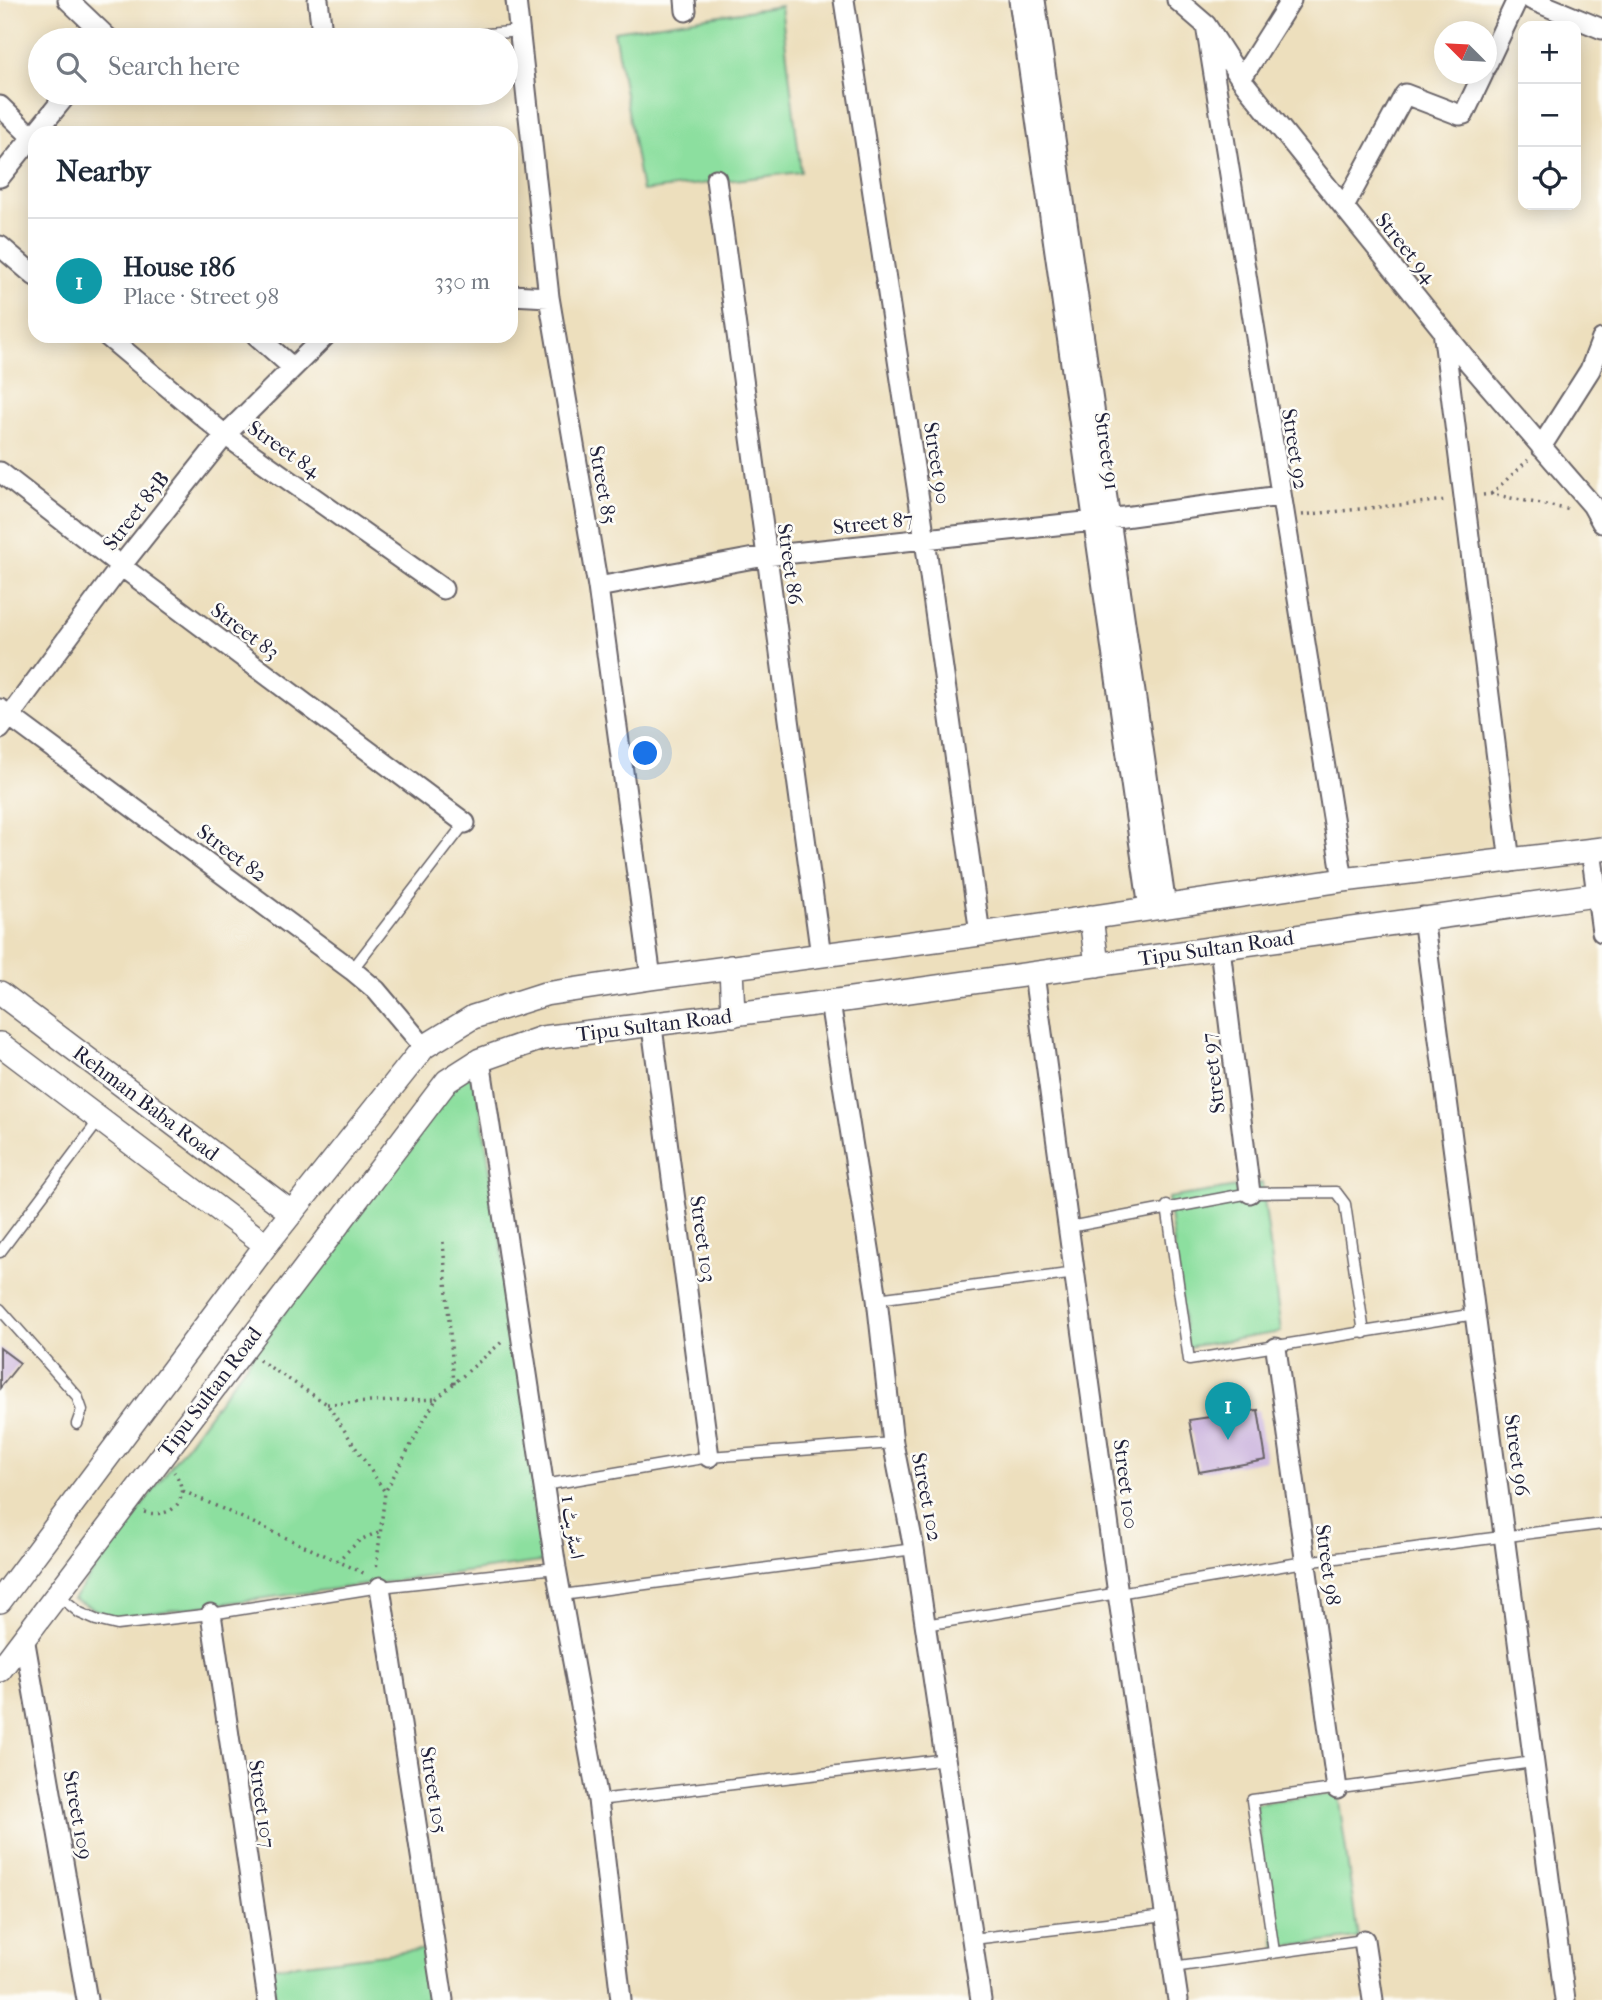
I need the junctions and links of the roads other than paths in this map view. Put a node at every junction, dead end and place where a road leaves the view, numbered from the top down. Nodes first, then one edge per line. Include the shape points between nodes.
1 (68, 0) edge
2 (318, 0) edge
3 (516, 0) edge
4 (844, 0) edge
5 (1019, 0) edge
6 (1035, 0) edge
7 (1177, 0) edge
8 (1291, 0) edge
9 (1517, 0) edge
10 (1532, 0) edge
11 (1206, 25) junction
12 (97, 28) edge
13 (322, 28) edge
14 (1602, 29) edge
15 (520, 31) joint
16 (1497, 43) edge
17 (1241, 79) junction
18 (1478, 84) edge
19 (59, 105) edge
20 (0, 106) edge
21 (42, 126) edge
22 (28, 133) edge
23 (28, 144) edge
24 (0, 177) edge
25 (716, 179) dead end
26 (1344, 207) junction
27 (0, 246) edge
28 (28, 270) edge
29 (518, 295) edge
30 (549, 296) junction
31 (1443, 329) junction
32 (1602, 339) edge
33 (115, 343) edge
34 (265, 343) edge
35 (318, 343) edge
36 (292, 367) junction
37 (225, 435) junction
38 (1541, 447) junction
39 (0, 472) edge
40 (1279, 496) junction
41 (1598, 512) edge
42 (1102, 521) junction
43 (925, 540) junction
44 (765, 556) junction
45 (121, 566) junction
46 (598, 587) junction
47 (443, 589) dead end
48 (3, 718) edge
49 (465, 823) joint
50 (1597, 850) edge
51 (1510, 862) junction
52 (1343, 880) junction
53 (1599, 894) edge
54 (1157, 908) junction
55 (1423, 916) junction
56 (1091, 917) junction
57 (1602, 932) edge
58 (980, 934) junction
59 (1220, 948) junction
60 (821, 956) junction
61 (1097, 965) junction
62 (731, 967) junction
63 (352, 970) junction
64 (1034, 974) junction
65 (651, 978) junction
66 (0, 993) edge
67 (830, 1002) junction
68 (733, 1016) junction
69 (652, 1027) junction
70 (0, 1044) edge
71 (424, 1047) junction
72 (480, 1060) junction
73 (100, 1119) junction
74 (1250, 1193) junction
75 (1167, 1206) junction
76 (292, 1213) junction
77 (1069, 1227) junction
78 (266, 1245) junction
79 (0, 1252) edge
80 (1076, 1273) junction
81 (877, 1299) junction
82 (0, 1309) edge
83 (1475, 1314) junction
84 (1364, 1333) junction
85 (1276, 1348) junction
86 (77, 1424) dead end
87 (893, 1443) junction
88 (113, 1453) junction
89 (709, 1457) junction
90 (145, 1478) junction
91 (544, 1485) junction
92 (1602, 1524) edge
93 (1505, 1537) junction
94 (915, 1549) junction
95 (1305, 1562) junction
96 (556, 1568) junction
97 (380, 1587) junction
98 (57, 1594) junction
99 (1118, 1594) junction
100 (562, 1595) junction
101 (0, 1601) edge
102 (211, 1615) junction
103 (925, 1625) junction
104 (24, 1637) junction
105 (0, 1670) edge
106 (947, 1759) junction
107 (1533, 1762) junction
108 (1337, 1789) junction
109 (598, 1800) junction
110 (1165, 1916) junction
111 (973, 1939) junction
112 (1364, 1940) joint
113 (1274, 1952) junction
114 (1173, 1967) junction
115 (87, 2000) edge
116 (268, 2000) edge
117 (443, 2000) edge
118 (621, 2000) edge
119 (981, 2000) edge
120 (1178, 2000) edge
121 (1373, 2000) edge
122 (1565, 2000) edge

1 - 12 street
2 - 13 street
3 - 15 street, Street 85
4 - 43 street, Street 90
5 - 42 street, Street 91
6 - 42 street
7 - 11 street, Street 94
8 - 17 street
9 - 16 street
10 - 14 street
11 - 17 street, Street 94
11 - 40 street, Street 92
15 - 30 street, Street 85
17 - 26 street, Street 94
18 - 26 street via 1460,115 1405,94
19 - 21 street
20 - 22 street
23 - 24 street
25 - 44 street, Street 86
26 - 31 street, Street 94
27 - 28 street
29 - 30 street
30 - 46 street, Street 85
31 - 38 street, Street 94
31 - 51 street
32 - 38 street via 1590,370
33 - 37 street, Street 84
34 - 36 street
35 - 36 street, Street 85B
36 - 37 street, Street 85B
37 - 45 street, Street 85B
37 - 47 street, Street 84
38 - 41 street, Street 94
39 - 45 street, Street 83
40 - 42 street, Street 87
40 - 52 street, Street 92
42 - 43 street, Street 87
42 - 54 street, Street 91
43 - 44 street, Street 87
43 - 58 street, Street 90
44 - 46 street, Street 87
44 - 60 street, Street 86
45 - 48 street, Street 85B
45 - 49 street, Street 83
46 - 65 street, Street 85
48 - 63 street, Street 82
49 - 63 lane
50 - 51 street, Tipu Sultan Road
50 - 53 street
51 - 52 street, Tipu Sultan Road
52 - 54 street, Tipu Sultan Road
53 - 55 street, Tipu Sultan Road
53 - 57 street
54 - 56 street, Tipu Sultan Road
55 - 59 street, Tipu Sultan Road
55 - 83 street, Street 96
56 - 58 street, Tipu Sultan Road
56 - 61 street
58 - 60 street, Tipu Sultan Road
59 - 61 street, Tipu Sultan Road
59 - 74 street, Street 97
60 - 62 street, Tipu Sultan Road
61 - 64 street, Tipu Sultan Road
62 - 65 street, Tipu Sultan Road
62 - 68 street
63 - 71 street, Street 82 via 376,990
64 - 67 street, Tipu Sultan Road
64 - 77 street, Street 100
65 - 71 street, Tipu Sultan Road via 545,994 473,1017
66 - 76 street, Rehman Baba Road
67 - 68 street, Tipu Sultan Road
67 - 81 street, Street 102
68 - 69 street, Tipu Sultan Road
69 - 72 street, Tipu Sultan Road via 542,1038
69 - 89 street, Street 103
70 - 73 street, Rehman Baba Road
71 - 76 street, Tipu Sultan Road
72 - 90 street, Tipu Sultan Road via 447,1081
72 - 91 street, اسٹریٹ 1
73 - 78 street, Rehman Baba Road
73 - 79 lane
74 - 75 lane
74 - 84 lane via 1336,1192 1345,1204
75 - 77 lane
75 - 85 lane via 1189,1360
76 - 78 street, Tipu Sultan Road
77 - 80 street, Street 100
78 - 88 street, Tipu Sultan Road
80 - 81 lane
80 - 99 street, Street 100
81 - 87 street, Street 102
82 - 86 lane via 77,1396 82,1410
83 - 84 lane
83 - 93 street, Street 96
84 - 85 lane
85 - 95 street, Street 98
87 - 89 lane
87 - 94 street, Street 102
88 - 90 street
88 - 101 street, Tipu Sultan Road
89 - 91 lane
90 - 98 street, Tipu Sultan Road
91 - 96 street, اسٹریٹ 1
92 - 93 lane
93 - 95 lane
93 - 107 street, Street 96
94 - 100 lane
94 - 103 street, Street 102
95 - 99 lane
95 - 108 street, Street 98
96 - 97 lane
96 - 100 street, اسٹریٹ 1
97 - 102 lane
97 - 117 street, Street 105
98 - 102 lane via 80,1613 117,1625
98 - 104 street, Tipu Sultan Road
99 - 103 lane
99 - 110 street, Street 100
100 - 109 street, اسٹریٹ 1
102 - 116 street, Street 107
103 - 106 street, Street 102
104 - 105 street, Tipu Sultan Road
104 - 115 street, Street 109
106 - 109 lane
106 - 111 street, Street 102
107 - 108 lane
107 - 122 street, Street 96
108 - 113 lane via 1252,1800
109 - 118 street, اسٹریٹ 1
110 - 111 lane
110 - 114 street, Street 100
111 - 119 street, Street 102
112 - 113 lane
112 - 121 street
113 - 114 lane
114 - 120 street, Street 100

